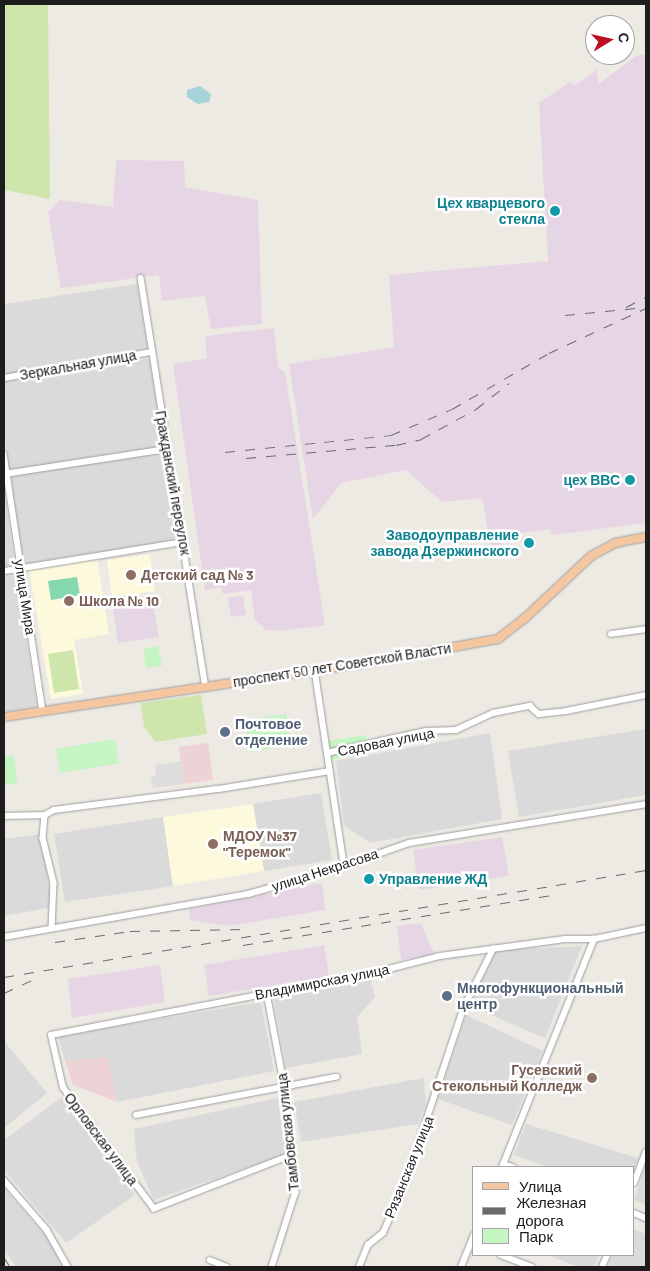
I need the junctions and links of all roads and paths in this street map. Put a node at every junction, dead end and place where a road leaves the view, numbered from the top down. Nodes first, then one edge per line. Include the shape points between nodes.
1 (141, 278) dead end
2 (152, 352) junction
3 (4, 378) edge
4 (168, 449) junction
5 (4, 454) edge
6 (5, 473) edge
7 (646, 537) edge
8 (184, 542) junction
9 (20, 569) junction
10 (4, 571) edge
11 (646, 629) edge
12 (611, 634) dead end
13 (315, 670) junction
14 (206, 687) junction
15 (646, 695) edge
16 (43, 711) junction
17 (4, 716) edge
18 (327, 753) junction
19 (330, 771) junction
20 (646, 804) edge
21 (45, 815) junction
22 (4, 816) edge
23 (344, 865) junction
24 (52, 928) junction
25 (646, 928) edge
26 (4, 936) edge
27 (594, 939) junction
28 (493, 949) junction
29 (267, 993) junction
30 (51, 1035) joint
31 (336, 1077) dead end
32 (285, 1088) junction
33 (136, 1115) dead end
34 (646, 1152) edge
35 (293, 1155) junction
36 (503, 1165) edge
37 (4, 1180) edge
38 (635, 1180) edge
39 (472, 1243) edge
40 (504, 1256) edge
41 (210, 1260) dead end
42 (68, 1267) edge
43 (227, 1267) edge
44 (272, 1267) edge
45 (359, 1267) edge
46 (461, 1267) edge
47 (532, 1267) edge

1 - 2 street, Гражданский переулок
2 - 3 street, Зеркальная улица
2 - 4 street, Гражданский переулок
4 - 6 street
4 - 8 street, Гражданский переулок
5 - 6 street, улица Мира
6 - 9 street, улица Мира
7 - 13 main road, проспект 50 лет Советской Власти via 615,543 591,556 498,639
8 - 9 street
8 - 14 street, Гражданский переулок
9 - 10 street
9 - 16 street, улица Мира
11 - 12 street
13 - 14 main road, проспект 50 лет Советской Власти
13 - 18 street
14 - 16 main road, проспект 50 лет Советской Власти
15 - 18 street, Садовая улица via 566,712 539,714 530,706 502,711 456,730 426,732
16 - 17 main road, проспект 50 лет Советской Власти
18 - 19 street
19 - 21 street, Садовая улица via 54,810
19 - 23 street
20 - 23 street, улица Некрасова via 410,843
21 - 22 street, Садовая улица
21 - 24 street via 43,838 54,882
23 - 24 street, улица Некрасова via 248,894
24 - 26 street, улица Некрасова
25 - 27 street, Владимирская улица
27 - 28 street, Владимирская улица via 565,939
27 - 36 street
28 - 29 street, Владимирская улица via 440,956 373,973
28 - 45 street, Рязанская улица via 464,1008 407,1178 383,1232 368,1246
29 - 30 street, Владимирская улица
29 - 32 street, Тамбовская улица
30 - 35 street, Орловская улица via 63,1088 154,1209
31 - 32 street
32 - 33 street
32 - 35 street, Тамбовская улица
34 - 38 street
35 - 44 street, Тамбовская улица via 296,1192
37 - 42 street via 47,1230
39 - 46 street
40 - 47 street
41 - 43 street

